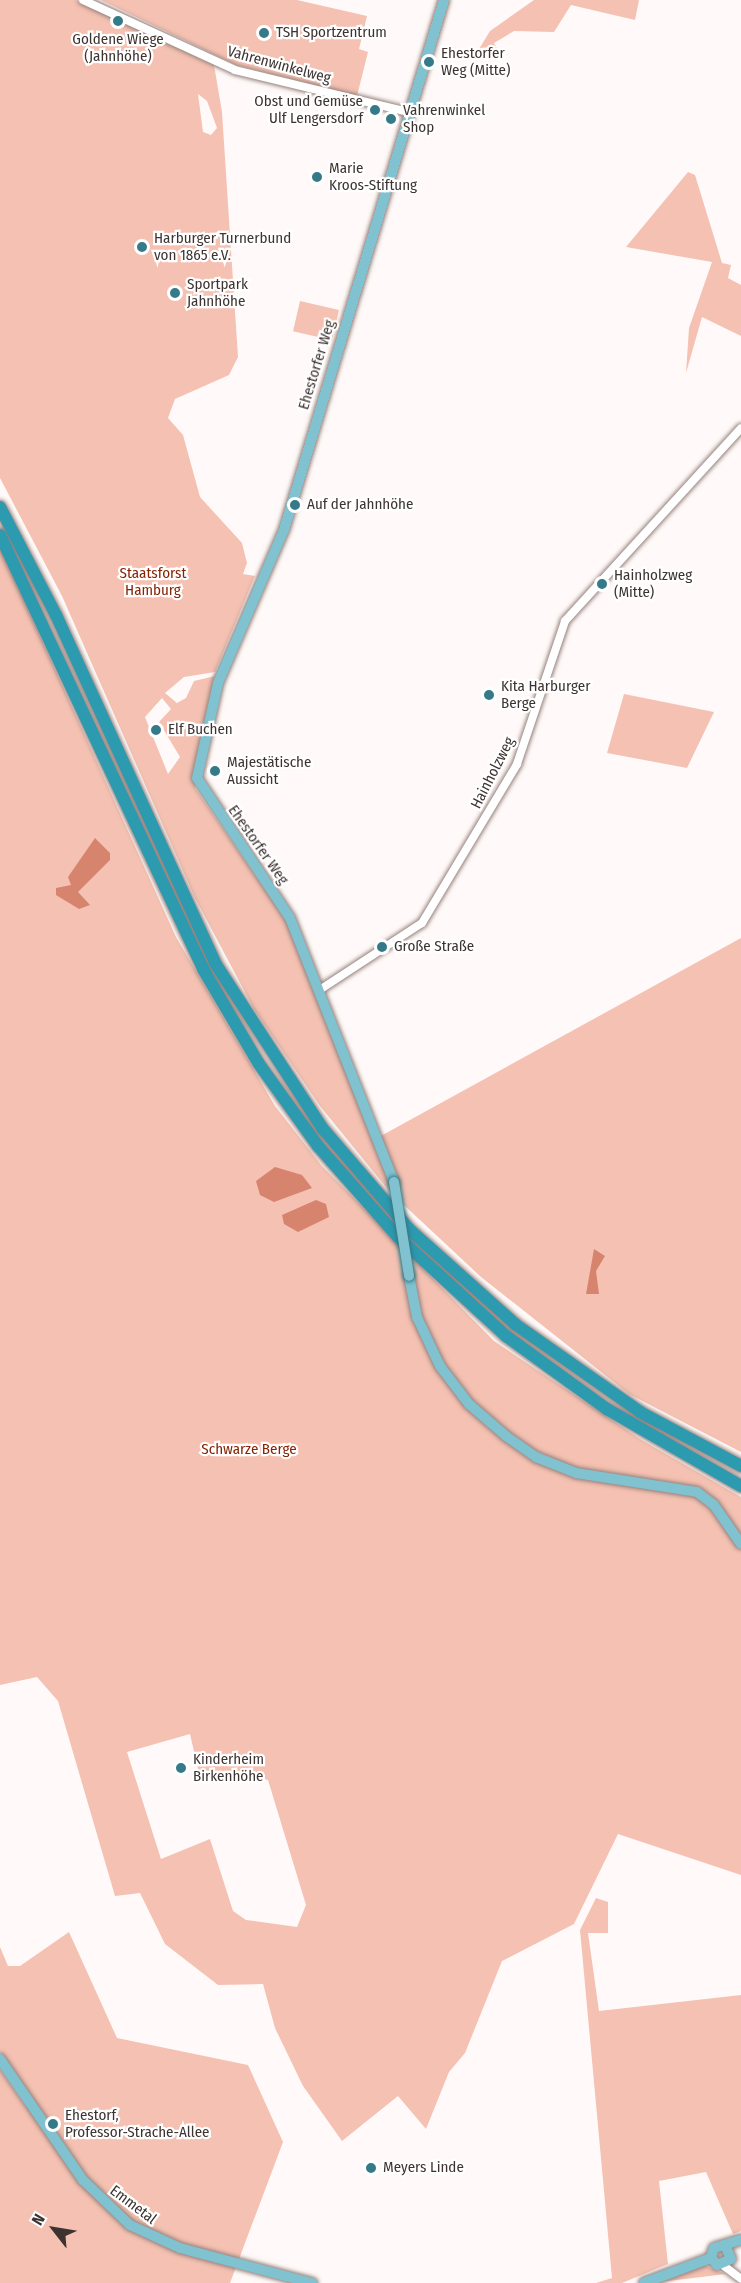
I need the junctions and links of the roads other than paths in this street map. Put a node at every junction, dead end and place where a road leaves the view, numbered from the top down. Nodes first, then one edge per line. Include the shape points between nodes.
1 (83, 0) edge
2 (444, 0) edge
3 (408, 112) junction
4 (741, 428) edge
5 (0, 507) edge
6 (0, 535) edge
7 (321, 989) junction
8 (741, 1466) edge
9 (741, 1486) edge
10 (741, 1544) edge
11 (0, 2059) edge
12 (741, 2242) edge
13 (725, 2245) junction
14 (711, 2258) junction
15 (729, 2260) junction
16 (740, 2278) edge
17 (312, 2283) edge
18 (644, 2283) edge

1 - 3 street, Vahrenwinkelweg via 235,70
2 - 3 main road, Ehestorfer Weg
3 - 7 main road, Ehestorfer Weg via 285,528 218,683 198,771 200,789 290,918
4 - 7 street, Hainholzweg via 565,621 517,764 422,923
5 - 8 highway via 56,615 215,963 323,1129 410,1230 515,1324 640,1412
6 - 9 highway via 203,969 259,1065 318,1146 405,1245 506,1336 607,1409
7 - 10 main road, Ehestorfer Weg, bridge via 393,1182 422,1330 440,1366 469,1404 536,1457 576,1473 680,1486 709,1499
11 - 17 main road, Emmetal via 83,2180 130,2225 180,2248
12 - 13 main road
12 - 15 main road
13 - 14 main road via 715,2247
13 - 15 main road
14 - 15 main road
14 - 18 main road
15 - 16 street

